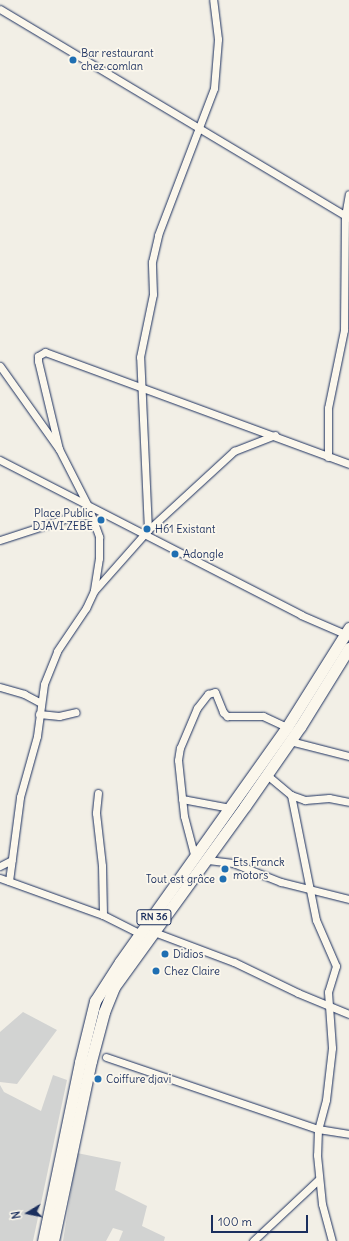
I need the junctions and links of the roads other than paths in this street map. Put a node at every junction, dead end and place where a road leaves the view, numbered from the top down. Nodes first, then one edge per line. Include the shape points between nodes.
1 (213, 0) edge
2 (0, 8) edge
3 (199, 126) junction
4 (349, 194) edge
5 (347, 217) edge
6 (0, 366) edge
7 (143, 388) junction
8 (274, 435) junction
9 (59, 449) junction
10 (328, 457) junction
11 (0, 460) edge
12 (349, 464) edge
13 (88, 506) junction
14 (90, 515) junction
15 (147, 533) junction
16 (0, 540) edge
17 (94, 591) junction
18 (347, 631) edge
19 (349, 648) edge
20 (0, 687) edge
21 (41, 703) junction
22 (76, 712) dead end
23 (40, 714) junction
24 (287, 727) junction
25 (290, 741) junction
26 (349, 756) edge
27 (267, 775) junction
28 (98, 793) dead end
29 (291, 795) junction
30 (182, 799) junction
31 (349, 802) edge
32 (230, 808) junction
33 (195, 858) junction
34 (12, 860) junction
35 (208, 860) junction
36 (0, 866) edge
37 (0, 878) edge
38 (9, 881) junction
39 (311, 891) junction
40 (349, 899) edge
41 (103, 914) junction
42 (154, 932) junction
43 (141, 934) junction
44 (329, 1005) junction
45 (349, 1014) edge
46 (106, 1058) dead end
47 (318, 1129) junction
48 (349, 1134) edge
49 (318, 1180) junction
50 (43, 1241) edge
51 (53, 1241) edge
52 (253, 1241) edge
53 (332, 1241) edge

1 - 3 street via 218,39 214,88
2 - 3 street
3 - 5 street
3 - 7 street via 154,250 153,294 140,357
4 - 5 street
5 - 10 street via 344,330 328,408
6 - 9 street
7 - 8 street
7 - 9 street via 45,352 41,353 38,361
7 - 15 street
8 - 10 street
8 - 15 street via 234,451
9 - 13 street
10 - 12 street
11 - 13 street
13 - 14 street
13 - 15 street
14 - 16 street via 74,516
14 - 17 street via 98,537 99,558
15 - 17 street
15 - 18 street
17 - 21 street via 51,663
18 - 24 main road, RN 36
19 - 25 main road, RN 36
20 - 21 street via 24,694
21 - 23 street
22 - 23 street via 59,716
23 - 34 street via 34,749 20,797
24 - 30 street via 263,716 227,716 223,712 218,695 215,692 208,694 197,708 180,748 178,771
24 - 32 main road, RN 36
25 - 26 street
25 - 27 main road, RN 36
27 - 29 street
27 - 35 main road, RN 36
28 - 41 street via 96,813 102,866
29 - 31 street via 305,800 330,798
29 - 39 street
30 - 32 street
30 - 33 street
32 - 33 main road, RN 36
33 - 43 main road, RN 36
34 - 36 street
34 - 38 street
35 - 39 street via 233,863
35 - 42 main road, RN 36
37 - 38 street
38 - 41 street
39 - 40 street
39 - 44 street via 320,933 336,966 328,992
41 - 43 street
42 - 44 street via 234,962
42 - 51 main road, RN 36 via 114,987 104,1012
43 - 50 main road, RN 36 via 106,982 96,1001 80,1062
44 - 45 street
44 - 47 street via 332,1048 326,1100
46 - 47 street
47 - 48 street
47 - 49 street
49 - 52 street
49 - 53 street

